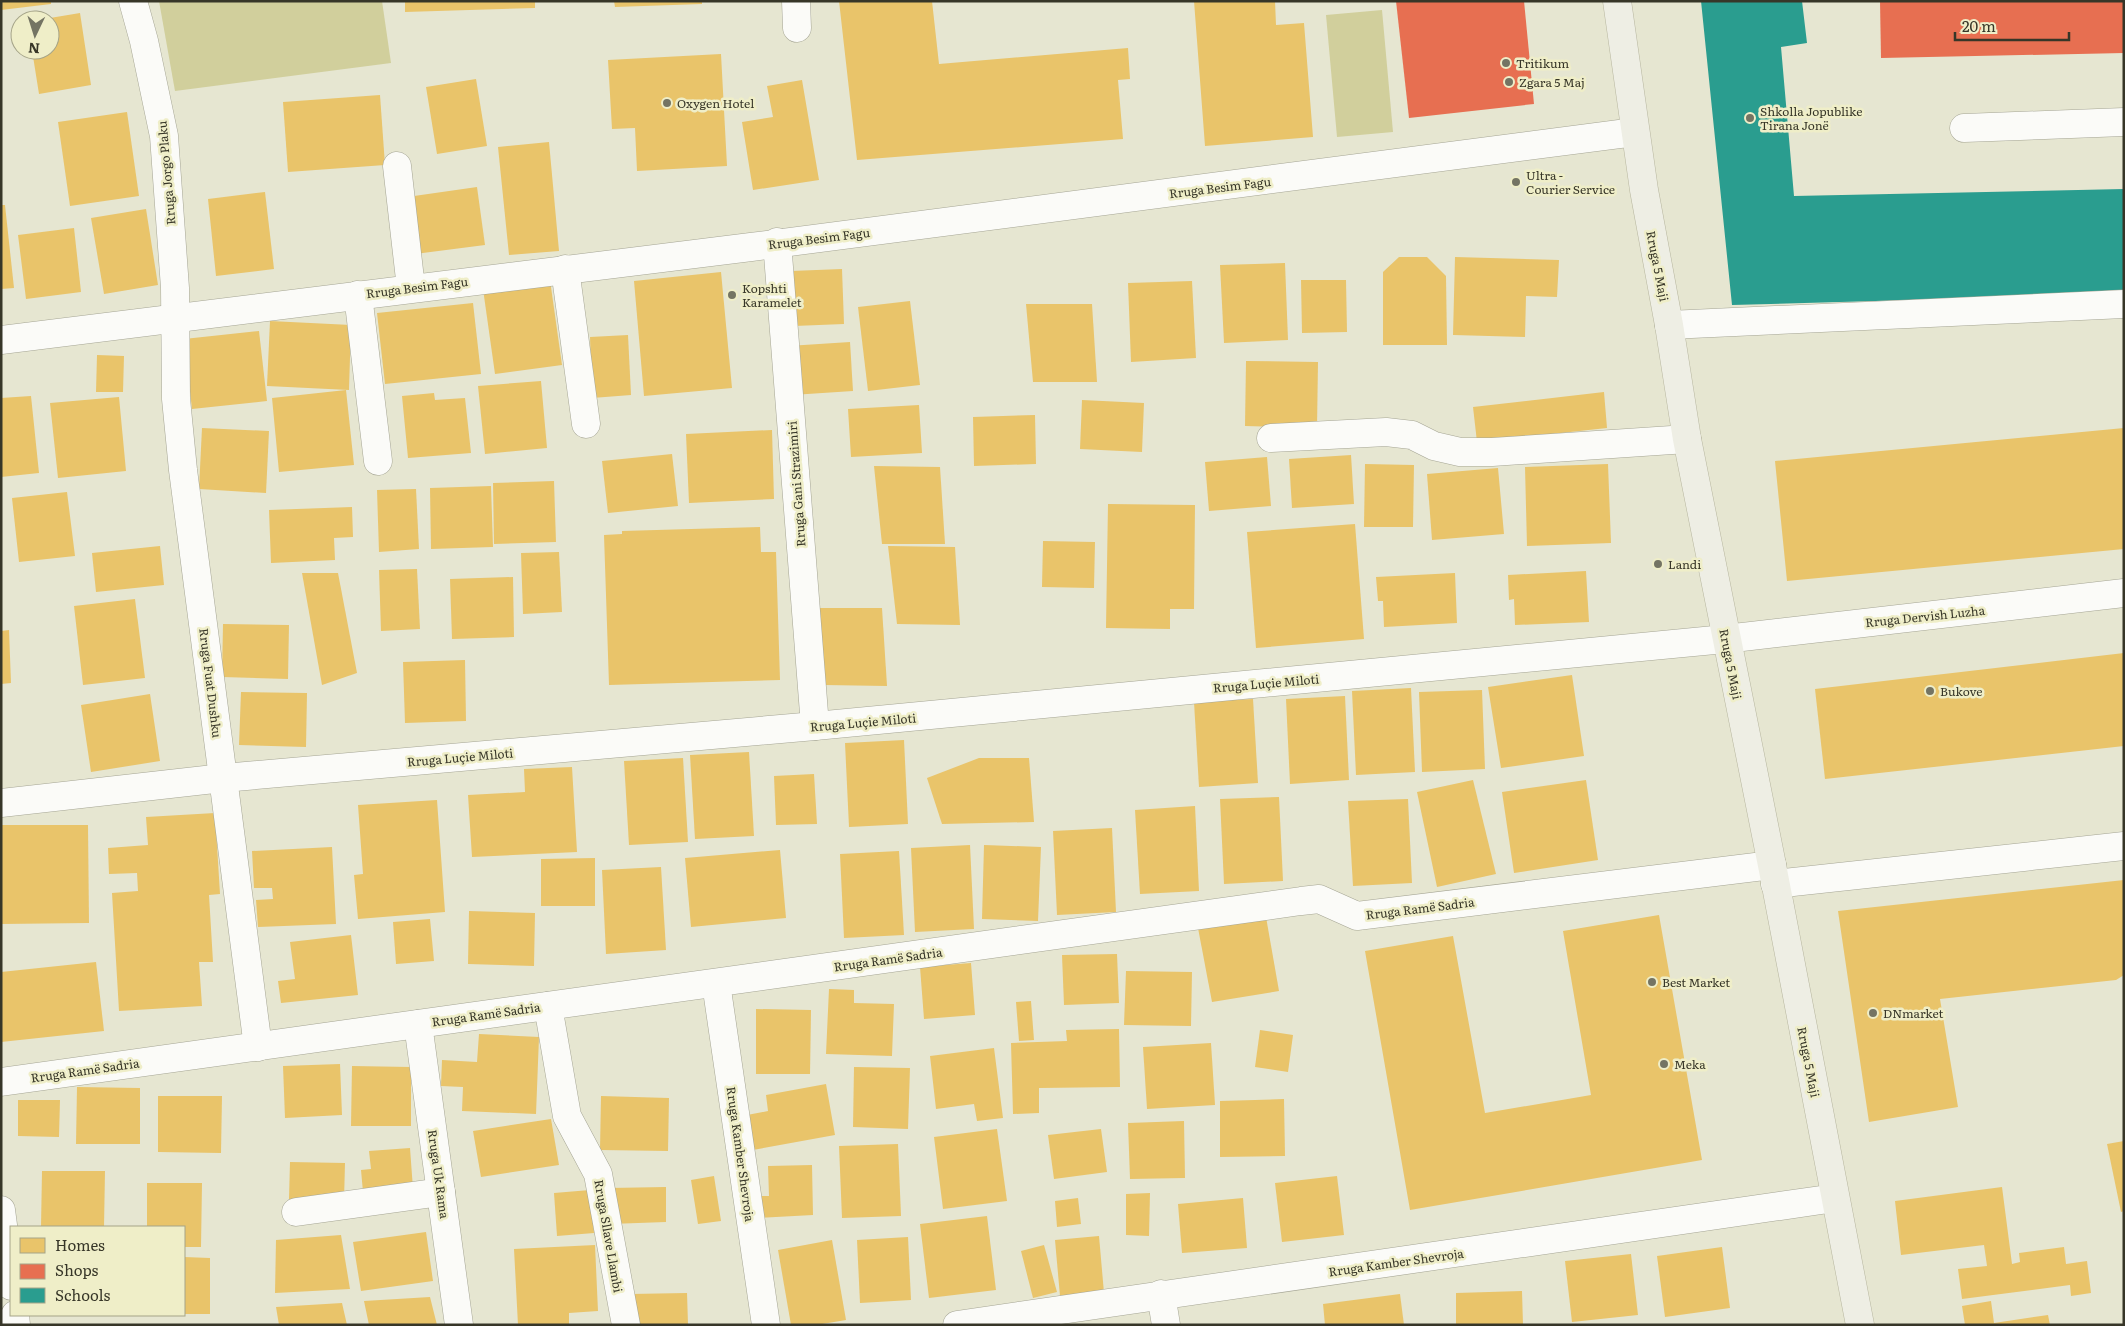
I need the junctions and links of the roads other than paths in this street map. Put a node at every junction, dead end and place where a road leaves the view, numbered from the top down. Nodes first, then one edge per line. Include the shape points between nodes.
1 (133, 1) edge
2 (796, 1) edge
3 (1617, 1) edge
4 (797, 28) dead end
5 (2124, 122) edge
6 (1964, 128) dead end
7 (1636, 132) junction
8 (396, 166) dead end
9 (777, 242) junction
10 (566, 269) junction
11 (411, 288) junction
12 (358, 295) junction
13 (2124, 304) edge
14 (174, 318) junction
15 (1669, 325) junction
16 (1, 340) edge
17 (586, 424) dead end
18 (1271, 438) dead end
19 (1687, 439) junction
20 (378, 461) dead end
21 (2124, 593) edge
22 (1725, 639) junction
23 (815, 726) junction
24 (223, 778) junction
25 (1, 803) edge
26 (2124, 846) edge
27 (1773, 875) junction
28 (716, 983) junction
29 (548, 1006) junction
30 (418, 1024) junction
31 (258, 1047) junction
32 (1, 1082) edge
33 (441, 1192) junction
34 (1835, 1198) junction
35 (1, 1210) edge
36 (296, 1212) dead end
37 (10, 1278) edge
38 (1162, 1294) junction
39 (459, 1325) edge
40 (626, 1325) edge
41 (766, 1325) edge
42 (957, 1325) edge
43 (1166, 1325) edge
44 (1860, 1325) edge

1 - 14 street, Rruga Jorgo Plaku via 164,136 175,288
2 - 4 street
3 - 7 main road, Rruga 5 Maji
5 - 6 street
7 - 9 street, Rruga Besim Fagu
7 - 15 main road, Rruga 5 Maji
8 - 11 street
9 - 10 street, Rruga Besim Fagu
9 - 23 street, Rruga Gani Strazimiri
10 - 11 street, Rruga Besim Fagu
10 - 17 street
11 - 12 street, Rruga Besim Fagu
12 - 14 street, Rruga Besim Fagu
12 - 20 street
13 - 15 street
14 - 16 street, Rruga Besim Fagu
14 - 24 street, Rruga Fuat Dushku via 176,399 183,470
15 - 19 main road, Rruga 5 Maji
18 - 19 street via 1386,432 1412,435 1434,446 1460,452
19 - 22 main road, Rruga 5 Maji
21 - 22 street, Rruga Dervish Luzha
22 - 23 street, Rruga Luçie Miloti
22 - 27 main road, Rruga 5 Maji
23 - 24 street, Rruga Luçie Miloti
24 - 25 street, Rruga Luçie Miloti
24 - 31 street, Rruga Fuat Dushku
26 - 27 street, Rruga Ramë Sadria
27 - 28 street, Rruga Ramë Sadria via 1358,916 1319,899
27 - 34 main road, Rruga 5 Maji
28 - 29 street, Rruga Ramë Sadria
28 - 41 street, Rruga Kamber Shevroja
29 - 30 street, Rruga Ramë Sadria
29 - 40 street, Rruga Sllave Llambi via 566,1116 598,1174
30 - 31 street, Rruga Ramë Sadria
30 - 33 street, Rruga Uk Rama
31 - 32 street, Rruga Ramë Sadria
33 - 36 street
33 - 39 street, Rruga Uk Rama
34 - 38 street, Rruga Kamber Shevroja
34 - 44 main road, Rruga 5 Maji
35 - 37 street
38 - 42 street, Rruga Kamber Shevroja
38 - 43 street

